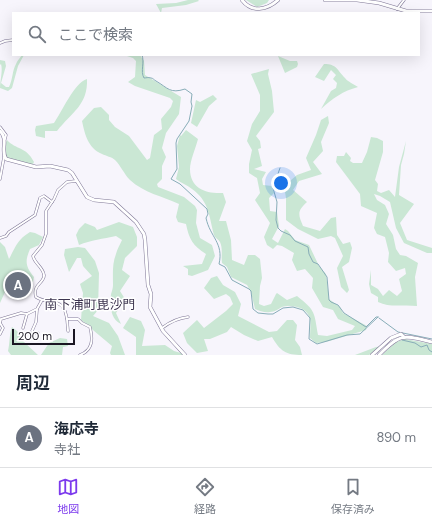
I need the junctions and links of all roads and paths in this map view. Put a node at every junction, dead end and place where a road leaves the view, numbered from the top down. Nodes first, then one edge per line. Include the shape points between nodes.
1 (242, 0) edge
2 (278, 0) edge
3 (325, 0) edge
4 (404, 0) edge
5 (397, 9) junction
6 (432, 11) edge
7 (12, 40) edge
8 (0, 43) edge
9 (0, 127) edge
10 (0, 131) edge
11 (5, 139) junction
12 (4, 157) junction
13 (0, 179) edge
14 (76, 181) junction
15 (52, 202) junction
16 (0, 238) edge
17 (42, 300) junction
18 (38, 309) junction
19 (27, 314) junction
20 (188, 317) dead end
21 (0, 319) edge
22 (67, 319) junction
23 (0, 323) edge
24 (23, 328) dead end
25 (162, 328) junction
26 (68, 330) dead end
27 (38, 333) dead end
28 (0, 334) edge
29 (404, 337) junction
30 (432, 342) edge
31 (80, 355) edge
32 (185, 355) edge
33 (372, 355) edge
34 (379, 355) edge

1 - 2 street via 246,5 260,9
3 - 5 street via 371,2
4 - 5 street
5 - 6 street
7 - 8 street
9 - 11 street via 6,135
10 - 11 street
11 - 12 street
12 - 13 street
12 - 14 street via 9,161 33,167 50,166 68,170
14 - 15 street via 64,183
14 - 25 street via 89,198 116,203 136,222 144,234 151,294 150,307
15 - 16 street via 44,196 40,198 35,215
15 - 17 street via 45,214 46,234 42,245 33,256 44,274 35,293 36,297
17 - 18 street
17 - 22 street via 61,305
18 - 19 street
18 - 27 street via 32,331
19 - 21 street via 9,315
19 - 24 street
20 - 25 street via 168,323
21 - 23 street
22 - 26 street
22 - 31 street via 78,319 91,328 90,348
23 - 28 street via 3,328
25 - 32 street
29 - 30 street
29 - 33 street via 401,334 394,336
29 - 34 street via 395,340

